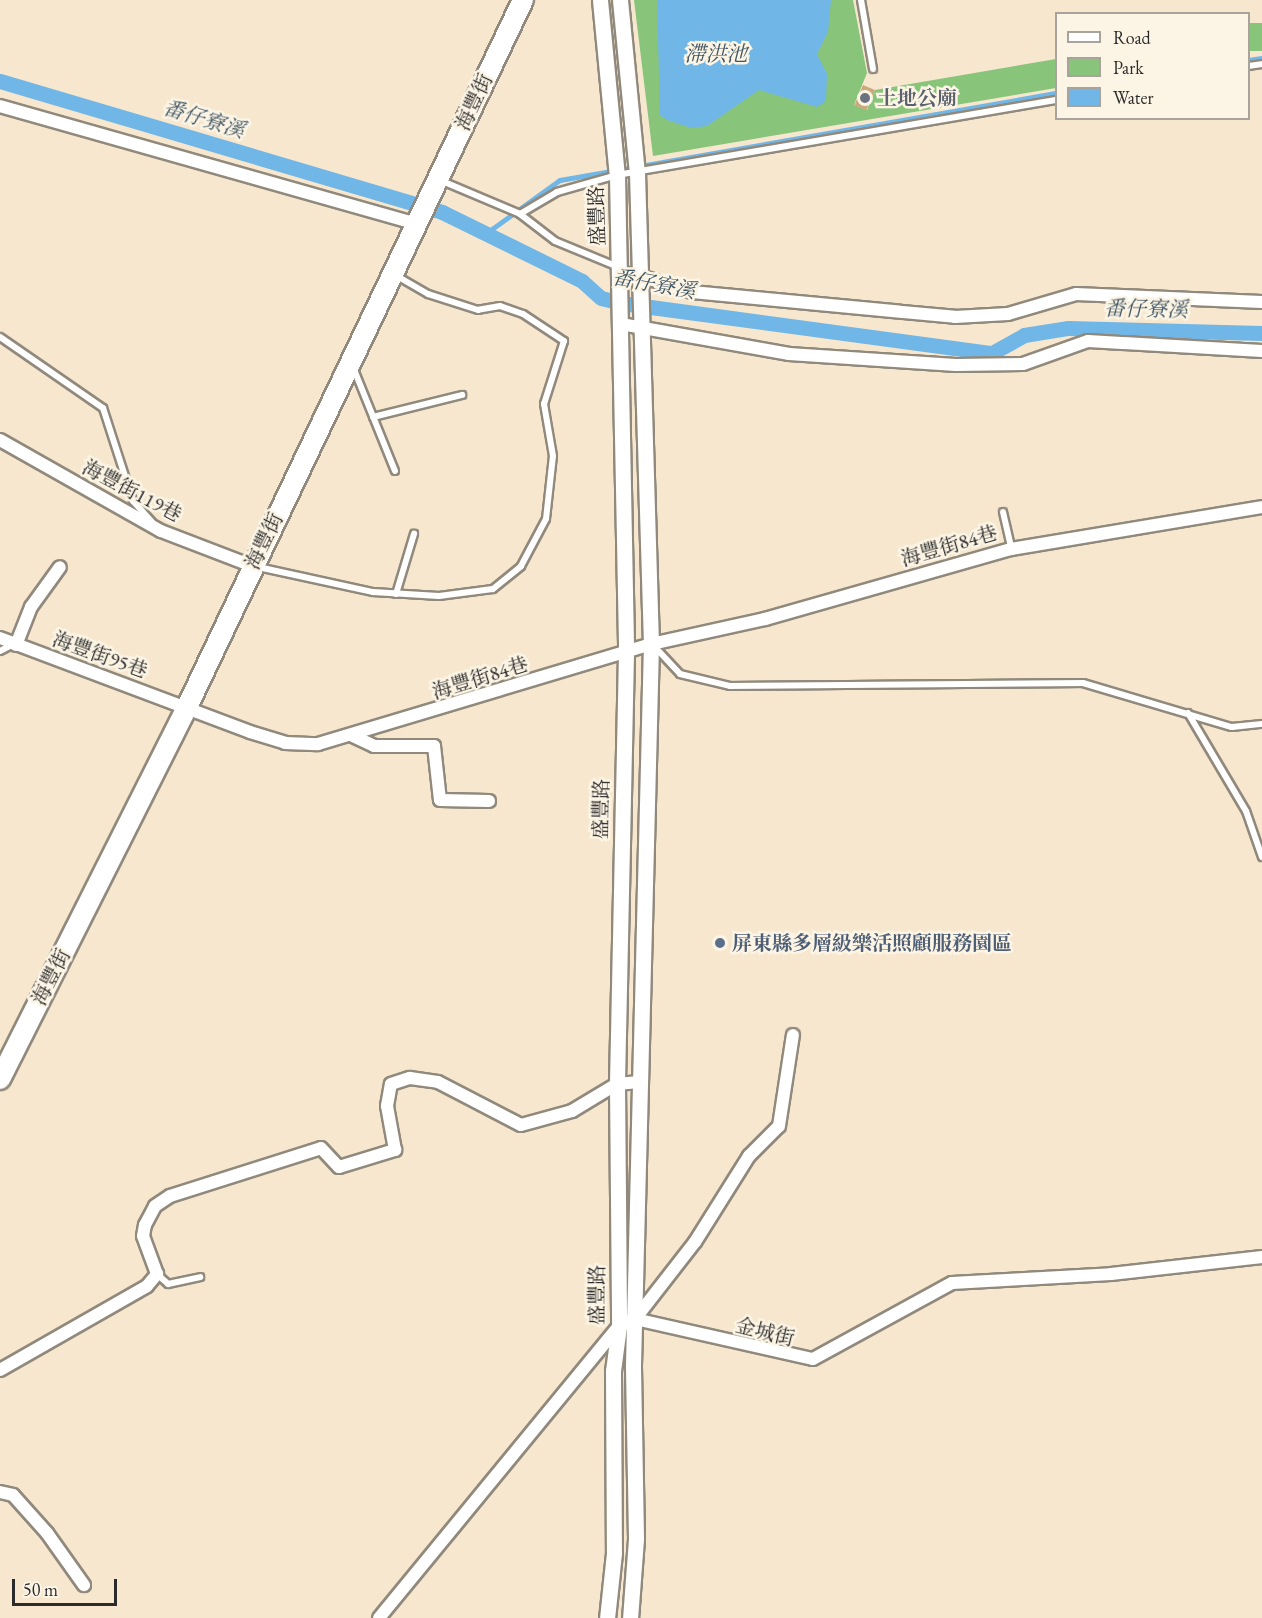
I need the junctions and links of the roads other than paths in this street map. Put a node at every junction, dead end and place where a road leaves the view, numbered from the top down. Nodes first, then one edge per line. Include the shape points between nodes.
1 (524, 0) edge
2 (600, 0) edge
3 (620, 0) edge
4 (861, 0) edge
5 (873, 69) dead end
6 (1055, 100) edge
7 (0, 106) edge
8 (637, 173) junction
9 (617, 175) junction
10 (437, 183) junction
11 (520, 214) junction
12 (418, 224) junction
13 (619, 271) junction
14 (394, 275) junction
15 (640, 276) junction
16 (1262, 302) edge
17 (621, 324) junction
18 (641, 328) junction
19 (0, 337) edge
20 (1262, 351) edge
21 (351, 360) junction
22 (462, 395) dead end
23 (373, 417) junction
24 (0, 440) edge
25 (395, 471) dead end
26 (1262, 507) edge
27 (1004, 512) dead end
28 (161, 531) junction
29 (414, 534) dead end
30 (1011, 549) junction
31 (252, 566) junction
32 (60, 567) dead end
33 (396, 594) junction
34 (0, 638) edge
35 (651, 644) junction
36 (16, 645) junction
37 (0, 651) edge
38 (626, 653) junction
39 (187, 706) junction
40 (1188, 712) junction
41 (1262, 724) edge
42 (353, 736) junction
43 (489, 801) dead end
44 (1262, 857) edge
45 (793, 1035) dead end
46 (0, 1079) edge
47 (642, 1082) junction
48 (617, 1084) junction
49 (1262, 1257) edge
50 (157, 1274) junction
51 (200, 1277) dead end
52 (635, 1319) junction
53 (619, 1326) junction
54 (0, 1370) edge
55 (0, 1492) edge
56 (84, 1585) dead end
57 (380, 1618) edge
58 (607, 1618) edge
59 (630, 1618) edge

1 - 10 main road, 海豐街
2 - 9 street, 盛豐路
3 - 8 street, 盛豐路
4 - 5 lane
6 - 8 lane
7 - 12 street
8 - 9 lane
8 - 15 street, 盛豐路
9 - 11 lane via 557,192
9 - 13 street, 盛豐路
10 - 11 lane
10 - 12 main road, 海豐街
11 - 13 lane via 555,241
12 - 14 main road, 海豐街
13 - 15 lane
13 - 17 street, 盛豐路
14 - 21 main road, 海豐街
14 - 33 lane via 448,300 523,314 564,341 544,404 553,456 546,519 520,566 493,589
15 - 16 street via 692,292 955,317 1008,314 1076,294
15 - 18 street, 盛豐路
17 - 18 street
17 - 38 street, 盛豐路
18 - 20 street via 789,354 956,365 1023,364 1088,340
18 - 35 street, 盛豐路
19 - 28 lane via 33,355 103,408 133,501
21 - 23 lane
21 - 31 main road, 海豐街
22 - 23 lane
23 - 25 lane
24 - 28 street, 海豐街119巷
26 - 30 street, 海豐街84巷
27 - 30 lane
28 - 31 street, 海豐街119巷
29 - 33 lane
30 - 35 street, 海豐街84巷 via 765,619
31 - 33 lane
31 - 39 main road, 海豐街
32 - 36 street via 31,608
34 - 36 street, 海豐街95巷
35 - 38 street, 海豐街84巷
35 - 40 lane via 680,674 730,686 1083,682
35 - 47 street, 盛豐路
36 - 37 lane
36 - 39 street, 海豐街95巷
38 - 42 street, 海豐街84巷
38 - 48 street, 盛豐路
39 - 42 street, 海豐街84巷 via 285,743 318,744
39 - 46 main road, 海豐街
40 - 41 lane via 1232,727
40 - 44 lane via 1246,811
42 - 43 street via 374,746 434,746 440,800
45 - 52 street via 779,1126 749,1156 695,1242
47 - 48 street
47 - 52 street, 盛豐路
48 - 50 street via 572,1111 521,1125 438,1082 410,1078 391,1084 387,1106 395,1150 339,1167 321,1148 155,1206 143,1236
48 - 53 street, 盛豐路
49 - 52 street, 金城街 via 1111,1274 952,1282 813,1359
50 - 51 lane via 168,1284
50 - 54 street via 147,1286
52 - 53 street
52 - 59 street, 盛豐路 via 636,1539
53 - 57 street
53 - 58 street, 盛豐路 via 613,1371 614,1553
55 - 56 street via 12,1495 48,1533

